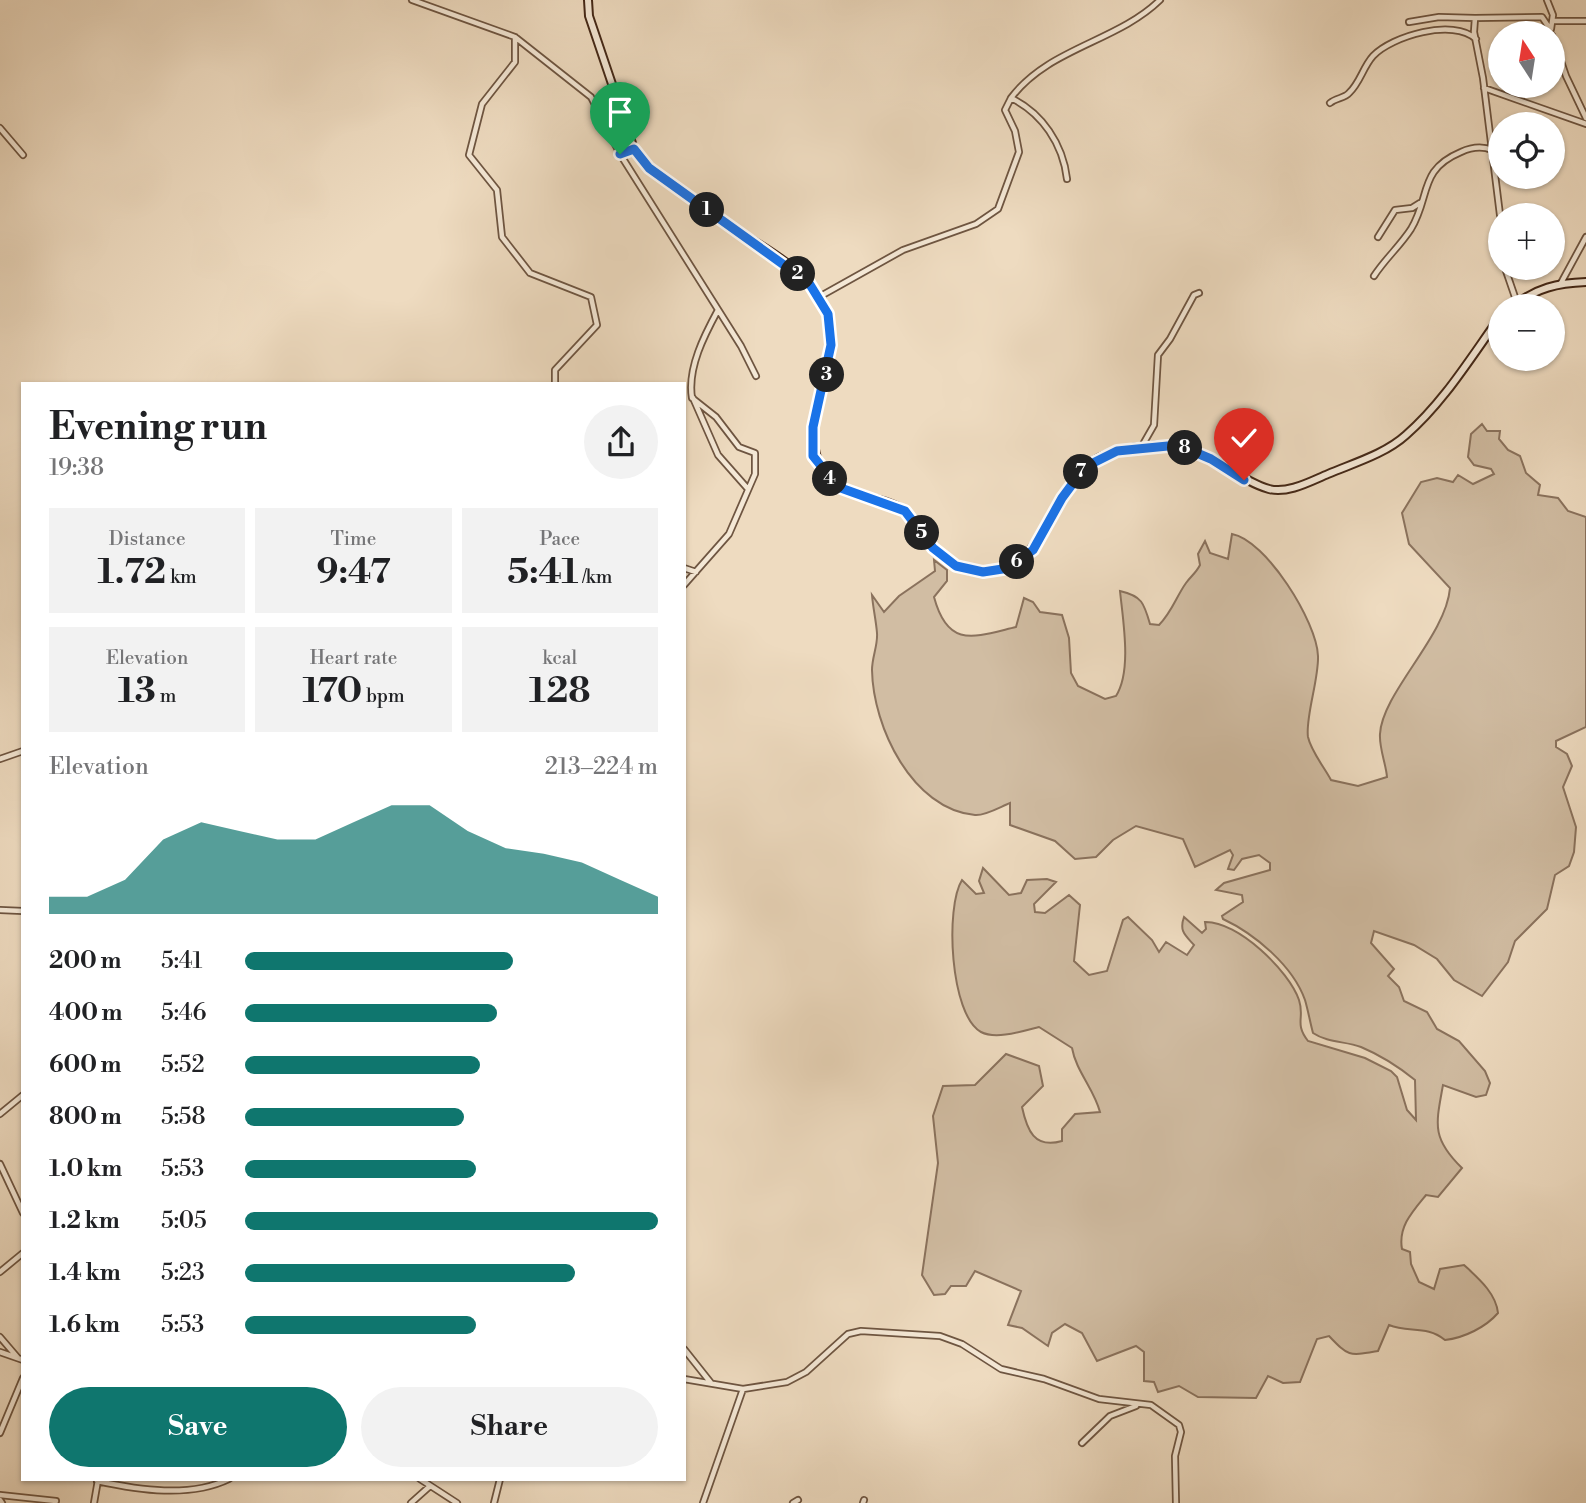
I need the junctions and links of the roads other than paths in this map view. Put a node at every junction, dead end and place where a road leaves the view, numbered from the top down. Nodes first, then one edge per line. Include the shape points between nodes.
1 (412, 0) edge
2 (588, 0) edge
3 (1160, 0) edge
4 (1547, 0) edge
5 (1475, 18) junction
6 (1545, 21) edge
7 (1552, 21) edge
8 (1565, 21) edge
9 (1586, 21) edge
10 (1409, 22) dead end
11 (515, 37) junction
12 (1476, 39) junction
13 (1565, 73) edge
14 (1485, 88) junction
15 (1011, 98) junction
16 (1330, 103) dead end
17 (1488, 115) edge
18 (1586, 118) edge
19 (1586, 124) edge
20 (0, 128) edge
21 (634, 149) junction
22 (1488, 149) edge
23 (620, 154) junction
24 (23, 155) dead end
25 (1067, 178) dead end
26 (1420, 203) junction
27 (1378, 237) dead end
28 (1586, 237) edge
29 (1374, 276) dead end
30 (1586, 282) edge
31 (1561, 283) junction
32 (1199, 293) dead end
33 (1530, 294) edge
34 (819, 297) junction
35 (718, 310) junction
36 (1488, 333) edge
37 (755, 376) dead end
38 (555, 382) edge
39 (692, 398) junction
40 (1141, 446) junction
41 (741, 483) junction
42 (748, 489) junction
43 (744, 495) junction
44 (686, 569) edge
45 (696, 572) junction
46 (686, 583) edge
47 (21, 752) edge
48 (0, 759) edge
49 (0, 910) edge
50 (21, 911) edge
51 (21, 1097) edge
52 (0, 1114) edge
53 (0, 1164) edge
54 (21, 1209) edge
55 (21, 1254) edge
56 (0, 1272) edge
57 (0, 1336) edge
58 (0, 1352) edge
59 (686, 1352) edge
60 (20, 1359) edge
61 (686, 1379) edge
62 (21, 1383) edge
63 (711, 1384) junction
64 (743, 1388) junction
65 (1116, 1403) junction
66 (1140, 1405) junction
67 (1120, 1410) junction
68 (0, 1433) edge
69 (1082, 1443) dead end
70 (98, 1481) edge
71 (104, 1481) edge
72 (224, 1481) edge
73 (422, 1481) edge
74 (500, 1481) edge
75 (430, 1486) junction
76 (0, 1495) edge
77 (56, 1501) dead end
78 (94, 1503) edge
79 (411, 1503) edge
80 (457, 1503) edge
81 (494, 1503) edge
82 (703, 1503) edge
83 (1176, 1503) edge

1 - 11 street
2 - 21 main road via 589,16
3 - 15 street via 1140,17 1042,69
4 - 7 street
5 - 6 street via 1542,17
5 - 10 street
5 - 12 street
8 - 9 street
11 - 23 street via 591,97
11 - 38 street via 515,62 482,104 469,155 497,190 502,237 530,273 591,297 597,325 555,370
12 - 14 street
12 - 16 street via 1446,31 1401,38 1374,54 1349,94
13 - 18 street
14 - 17 street
14 - 19 street
15 - 25 street via 1035,112 1063,156
15 - 34 street via 1006,110 1019,152 998,209 976,223 903,250
20 - 24 street
21 - 23 street
21 - 34 main road via 649,168 793,270
22 - 26 street via 1466,150 1440,164
23 - 35 street
26 - 27 street via 1395,210
26 - 29 street via 1410,229
28 - 31 street
30 - 31 main road
31 - 33 main road
32 - 40 street via 1158,355 1154,425
34 - 40 main road via 828,314 831,345 813,427 813,456 838,487 905,511 933,548 956,566 983,572 1009,568 1033,550 1085,467 1117,451
35 - 37 street
35 - 39 street via 702,338
36 - 40 main road via 1406,436 1385,450 1300,486 1273,491 1178,445
39 - 41 street via 718,455
39 - 42 street via 716,417 739,447 755,453 755,474
41 - 42 street
41 - 43 street
42 - 43 street
43 - 45 street via 729,534
44 - 45 street
45 - 46 street
47 - 48 street
49 - 50 street
51 - 52 street
53 - 54 street
55 - 56 street
57 - 60 street
58 - 60 street
59 - 63 street
61 - 63 street
62 - 68 street
63 - 64 street
64 - 65 street via 787,1382 806,1372 836,1342 861,1331 940,1336 1002,1369
64 - 82 street
65 - 66 street
65 - 67 street
66 - 67 street
66 - 83 street via 1152,1405 1181,1432 1175,1456
67 - 69 street
70 - 78 street
71 - 72 street via 163,1491
73 - 75 street
74 - 81 street
75 - 79 street
75 - 80 street
76 - 77 street

